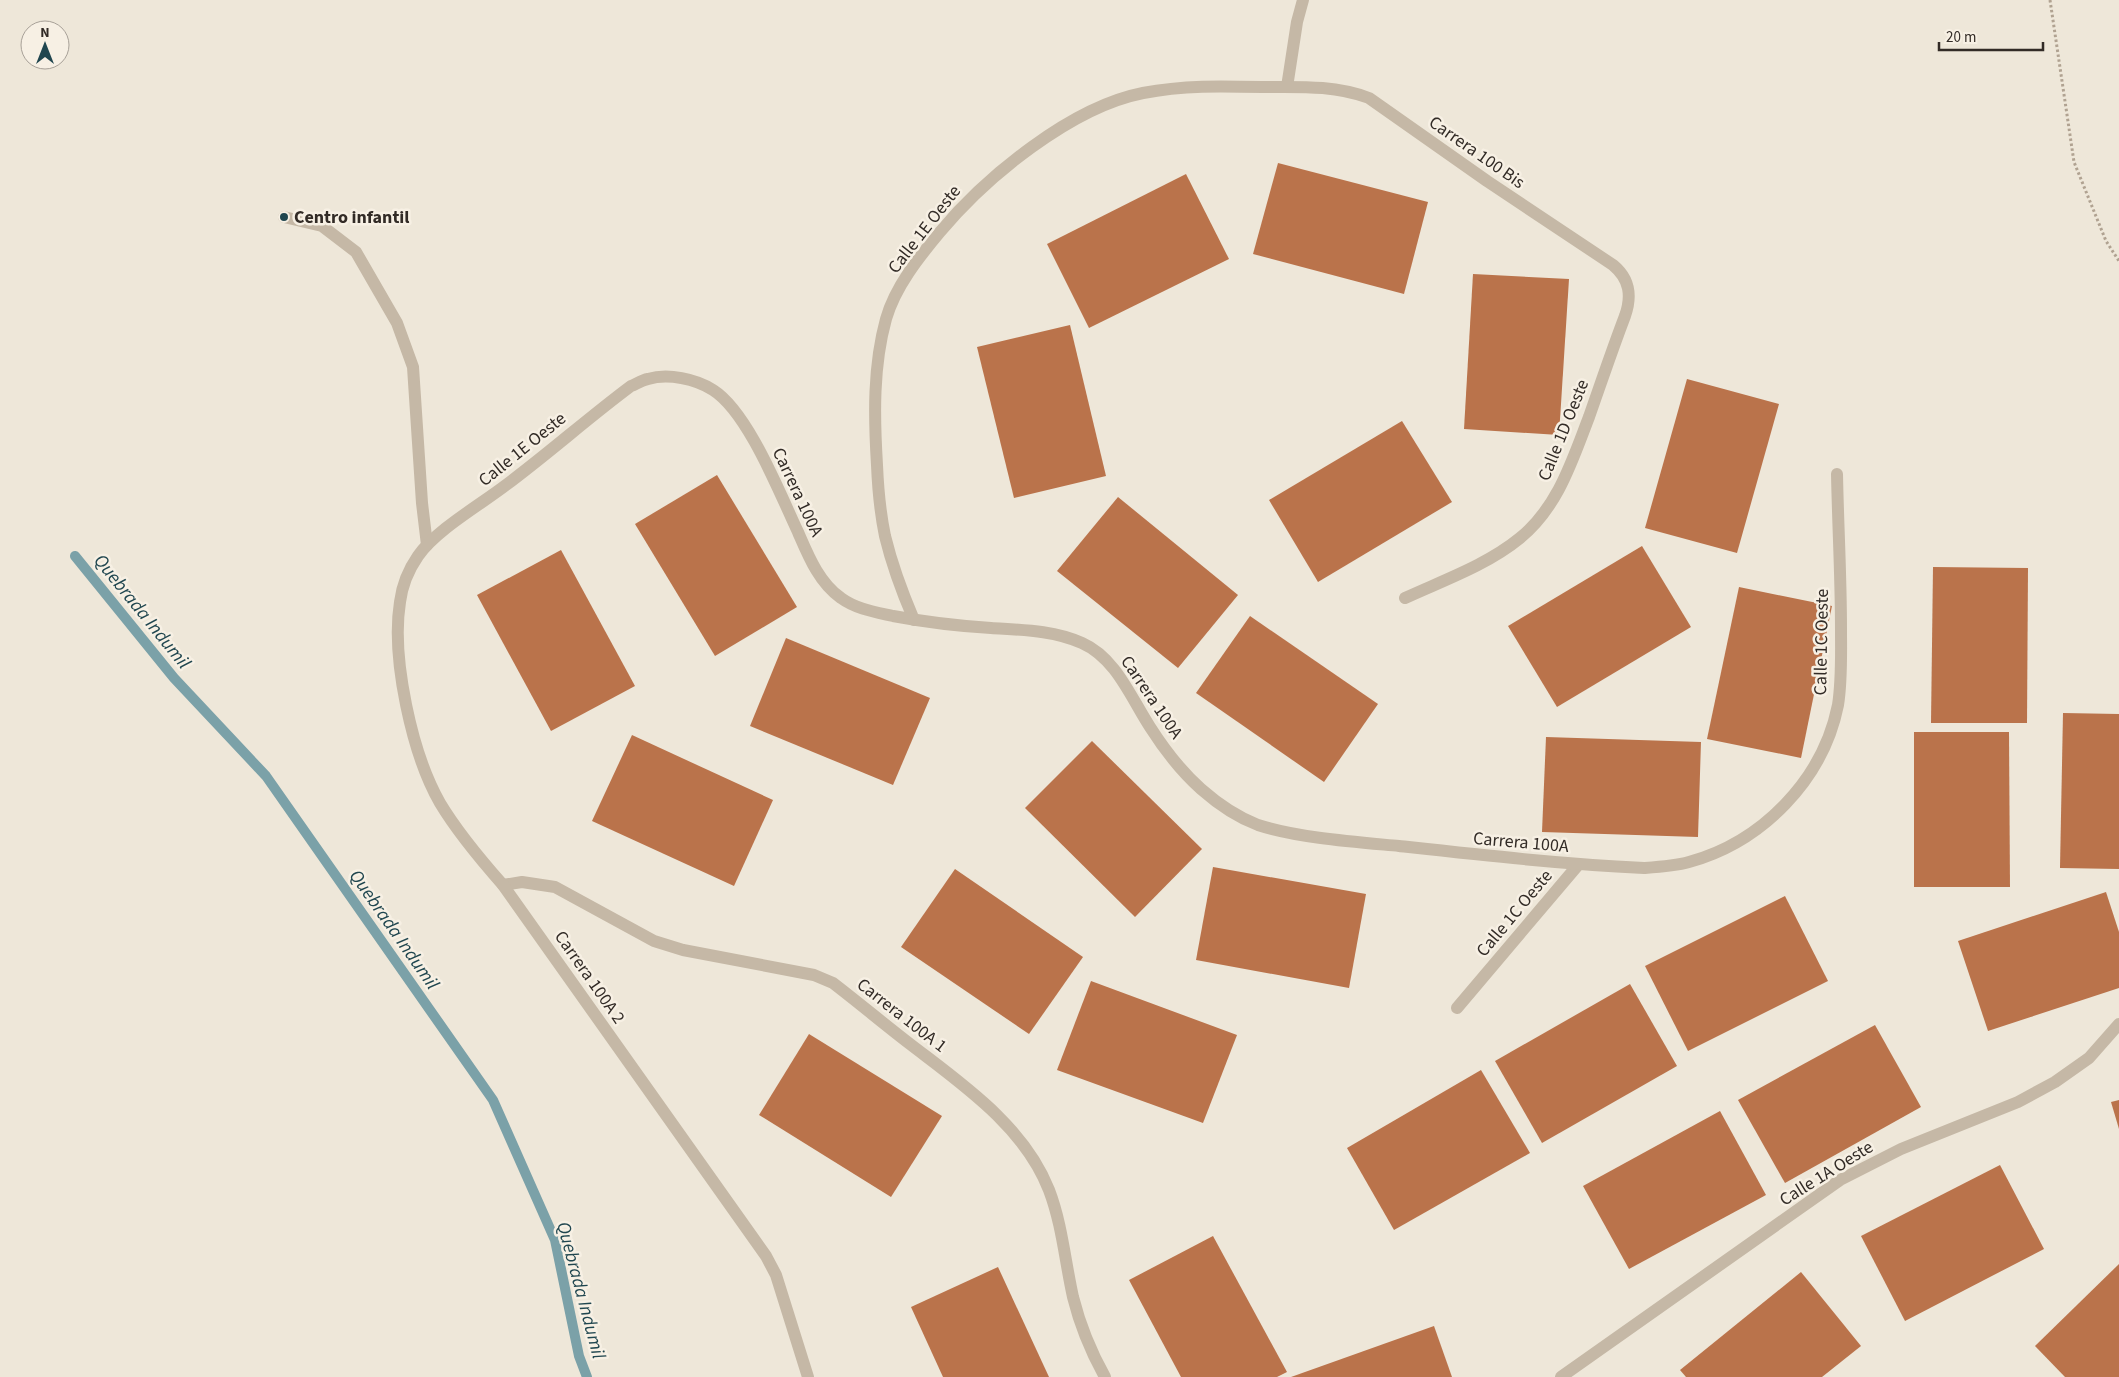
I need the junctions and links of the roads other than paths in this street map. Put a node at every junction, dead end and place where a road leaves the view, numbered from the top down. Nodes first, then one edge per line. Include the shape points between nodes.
1 (1303, 0) edge
2 (1287, 87) junction
3 (284, 217) dead end
4 (1628, 286) joint
5 (682, 379) joint
6 (1837, 474) dead end
7 (428, 545) junction
8 (405, 582) joint
9 (1405, 598) dead end
10 (914, 620) junction
11 (1578, 864) junction
12 (502, 884) junction
13 (1457, 1008) dead end
14 (2119, 1024) edge
15 (808, 1377) edge
16 (1105, 1377) edge
17 (1561, 1377) edge

1 - 2 street
2 - 4 street, Carrera 100 Bis via 1339,90 1368,98 1613,265
2 - 10 street, Calle 1E Oeste via 1168,88 1140,93 1089,113 1025,152 974,194 912,268 886,317 874,410 880,508 898,580
3 - 7 street via 322,226 356,252 397,323 413,367
4 - 9 street, Calle 1D Oeste via 1625,316 1569,472 1551,502 1531,528 1507,548
5 - 7 street, Calle 1E Oeste via 648,379 631,386
5 - 10 street, Carrera 100A via 701,383 716,391 738,415 810,561 832,590 840,598 864,610
6 - 11 street, Calle 1C Oeste via 1840,690 1834,718 1812,770 1776,815 1737,842 1704,857 1644,868
7 - 8 street, Calle 1E Oeste
8 - 12 street, Carrera 100A 2 via 398,622 399,658 421,757 452,822
10 - 11 street, Carrera 100A via 1056,634 1086,644 1099,652 1111,666 1163,746 1197,786 1236,814 1258,825 1358,842
11 - 13 street, Calle 1C Oeste
12 - 15 street, Carrera 100A 2 via 766,1256 776,1275
12 - 16 street, Carrera 100A 1 via 522,882 555,887 654,941 682,950 814,975 833,983 943,1069 1001,1118 1040,1172 1054,1208 1073,1298 1084,1332
14 - 17 street, Calle 1A Oeste via 2089,1058 2055,1082 2018,1102 1901,1149 1840,1180

